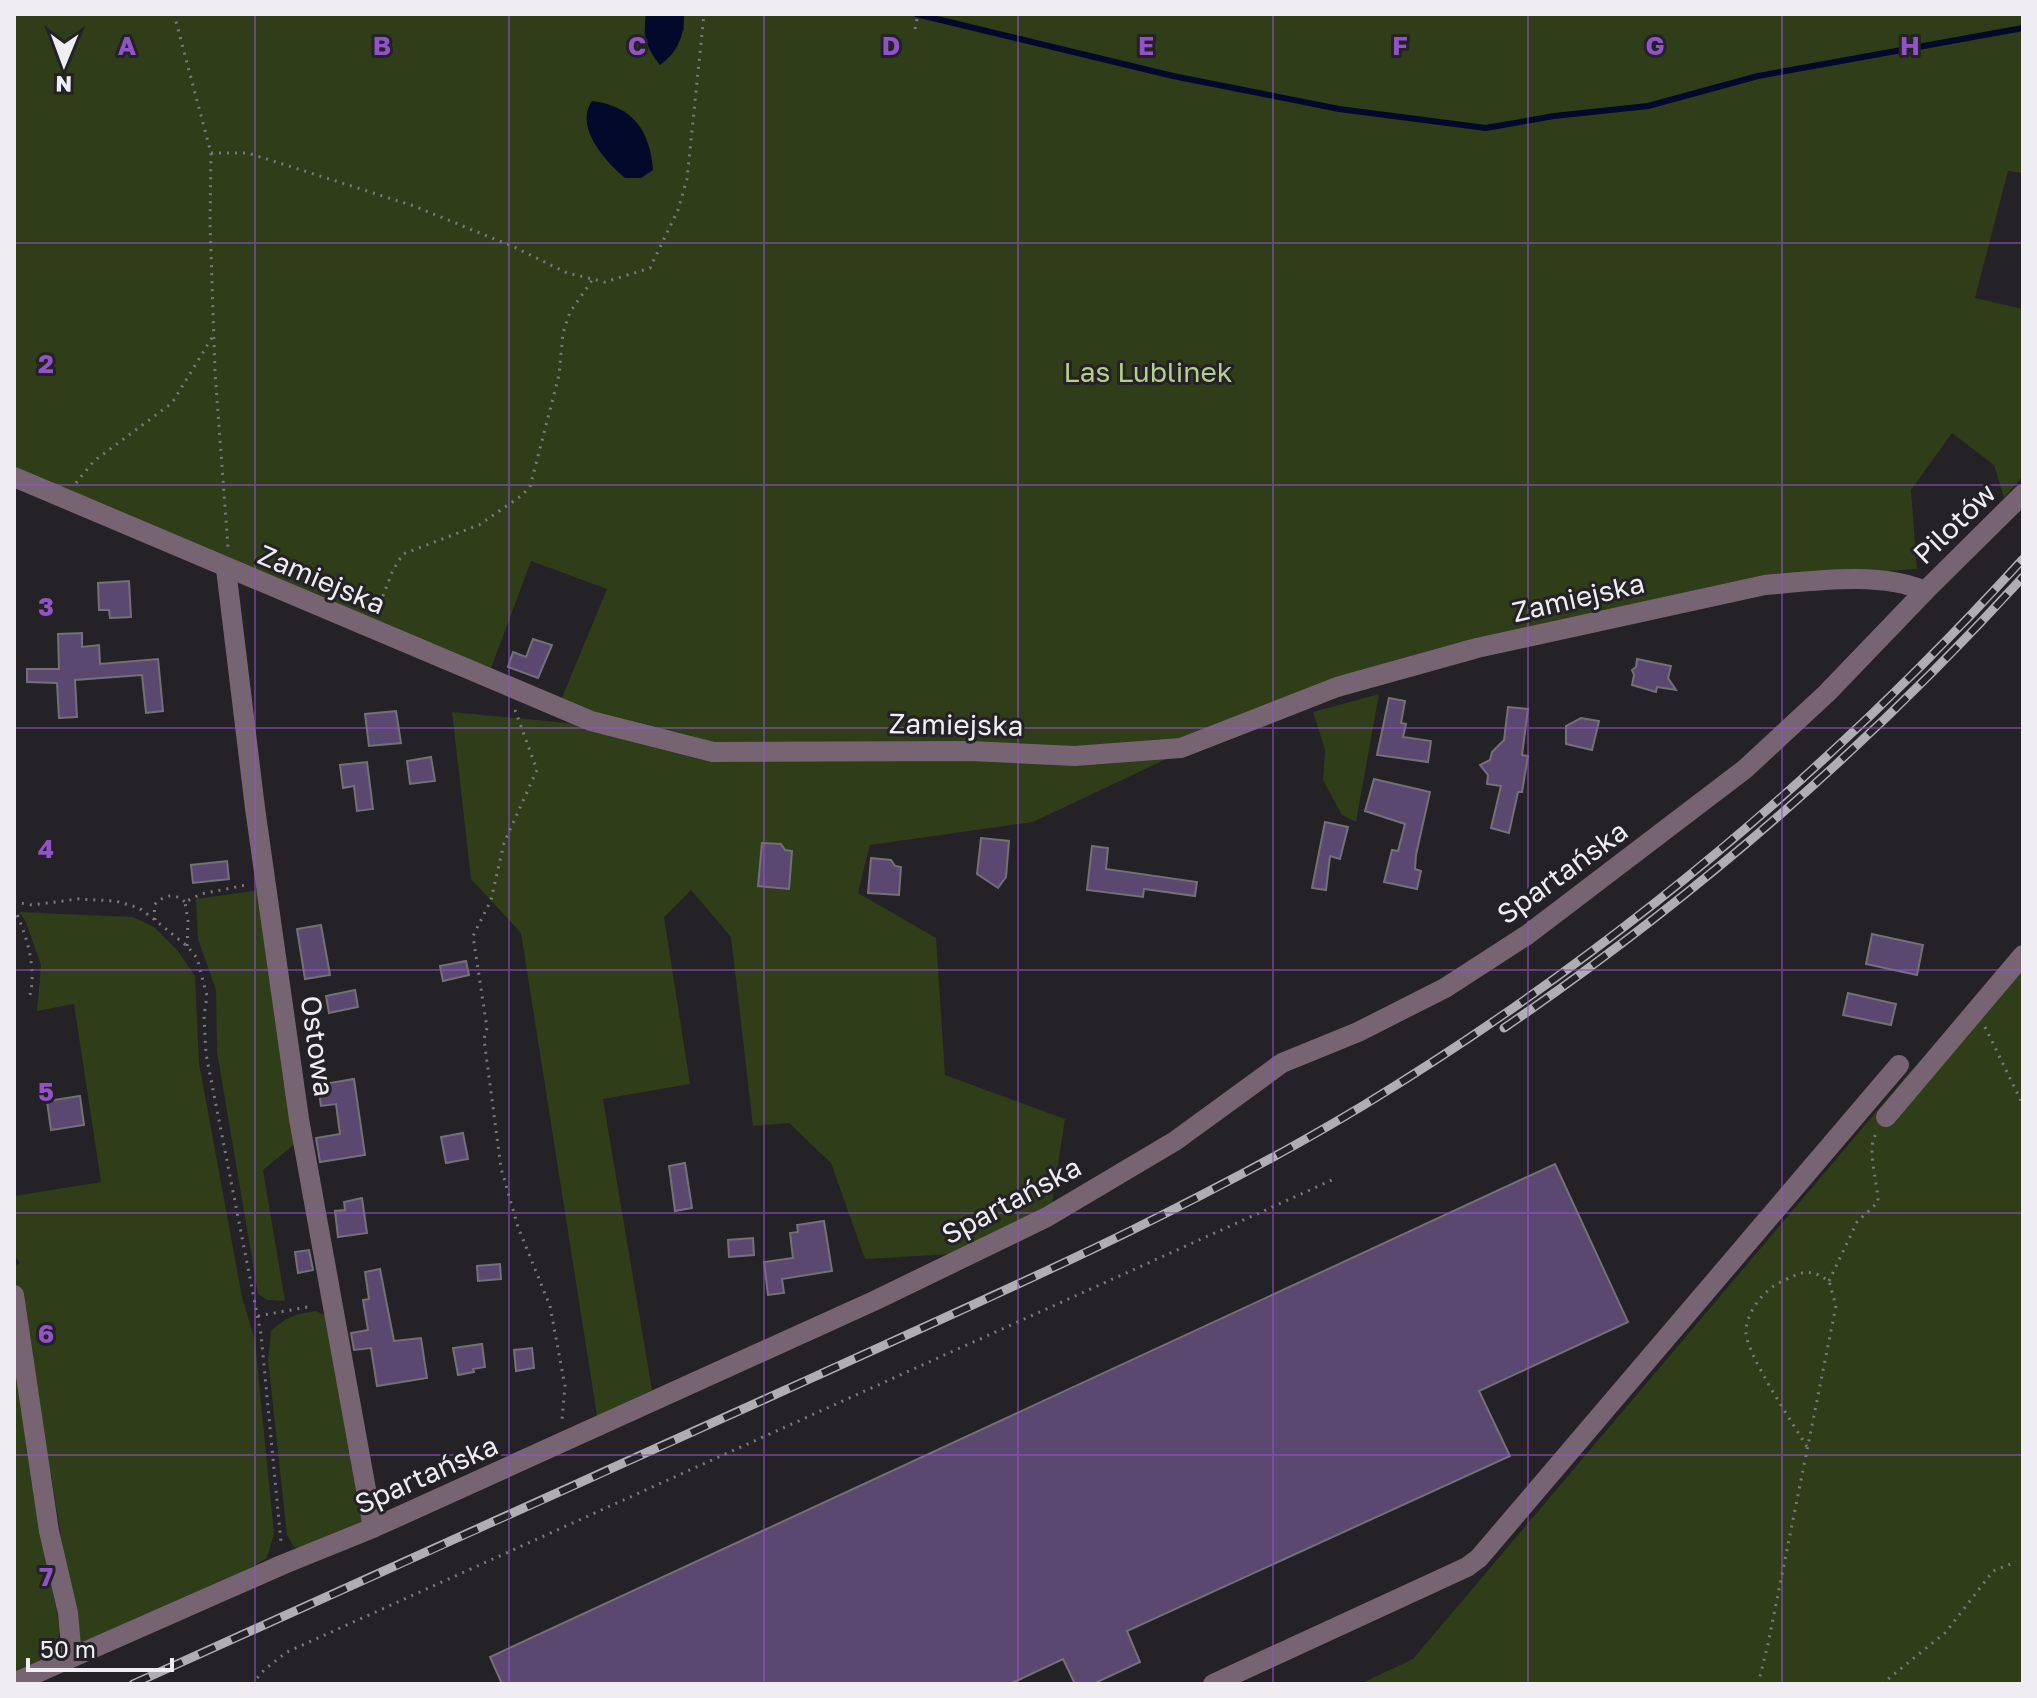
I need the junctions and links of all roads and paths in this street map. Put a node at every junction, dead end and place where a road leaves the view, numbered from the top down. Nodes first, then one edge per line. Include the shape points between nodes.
1 (174, 14) edge
2 (704, 14) edge
3 (918, 14) edge
4 (915, 29) dead end
5 (211, 153) junction
6 (593, 279) junction
7 (213, 336) junction
8 (14, 477) edge
9 (2023, 494) edge
10 (63, 498) junction
11 (228, 570) junction
12 (1925, 591) junction
13 (371, 630) junction
14 (514, 689) junction
15 (267, 882) junction
16 (14, 902) edge
17 (185, 902) junction
18 (14, 908) edge
19 (155, 920) junction
20 (187, 946) junction
21 (2023, 955) edge
22 (30, 995) dead end
23 (1977, 1009) junction
24 (1899, 1065) dead end
25 (2023, 1105) edge
26 (1886, 1117) joint
27 (1332, 1180) dead end
28 (1829, 1281) junction
29 (14, 1295) edge
30 (333, 1307) junction
31 (258, 1316) junction
32 (560, 1444) junction
33 (1807, 1447) junction
34 (373, 1528) junction
35 (2016, 1562) dead end
36 (284, 1564) junction
37 (72, 1657) junction
38 (14, 1683) edge
39 (252, 1684) edge
40 (1213, 1684) edge
41 (1758, 1684) edge
42 (1882, 1684) edge

1 - 5 path
2 - 6 path via 687,179 678,210 650,268 605,282
3 - 4 path
5 - 6 path via 248,153 414,206 567,273
5 - 7 path
6 - 13 path via 570,312 563,333 559,375 530,487 479,525 403,554
7 - 10 path via 172,403 94,461
7 - 11 path
8 - 10 street, Zamiejska
9 - 12 street, Pilotów
10 - 11 street, Zamiejska
11 - 13 street, Zamiejska
11 - 15 street, Ostowa
12 - 14 street, Zamiejska via 1907,582 1886,581 1765,585 1477,648 1337,687 1181,748 1128,754 713,752 591,721
12 - 32 street, Spartańska via 1745,769 1601,881 1460,979 1358,1032 1282,1063 1175,1141 1047,1217
13 - 14 street, Zamiejska
14 - 32 path via 513,704 537,770 504,843 491,900 473,936 501,1168 550,1306 565,1386
15 - 17 path
15 - 30 street, Ostowa via 299,1119
16 - 19 path via 116,901
17 - 19 path via 171,895 161,898 154,905
17 - 20 path
18 - 22 path via 27,946
19 - 20 path
20 - 31 path via 203,975 206,1054
21 - 23 street
23 - 25 path
23 - 26 street
24 - 40 street via 1479,1558
26 - 28 path via 1872,1140 1878,1202 1857,1222
27 - 39 path via 287,1652
28 - 33 path via 1836,1306
28 - 33 path via 1814,1271 1771,1287 1756,1303 1746,1332 1752,1352
29 - 37 street
30 - 31 path
30 - 34 street, Ostowa
31 - 36 path
32 - 34 street, Spartańska
33 - 41 path
34 - 36 street, Spartańska
35 - 42 path via 1993,1571 1946,1632
36 - 37 street, Spartańska
37 - 38 street, Spartańska

